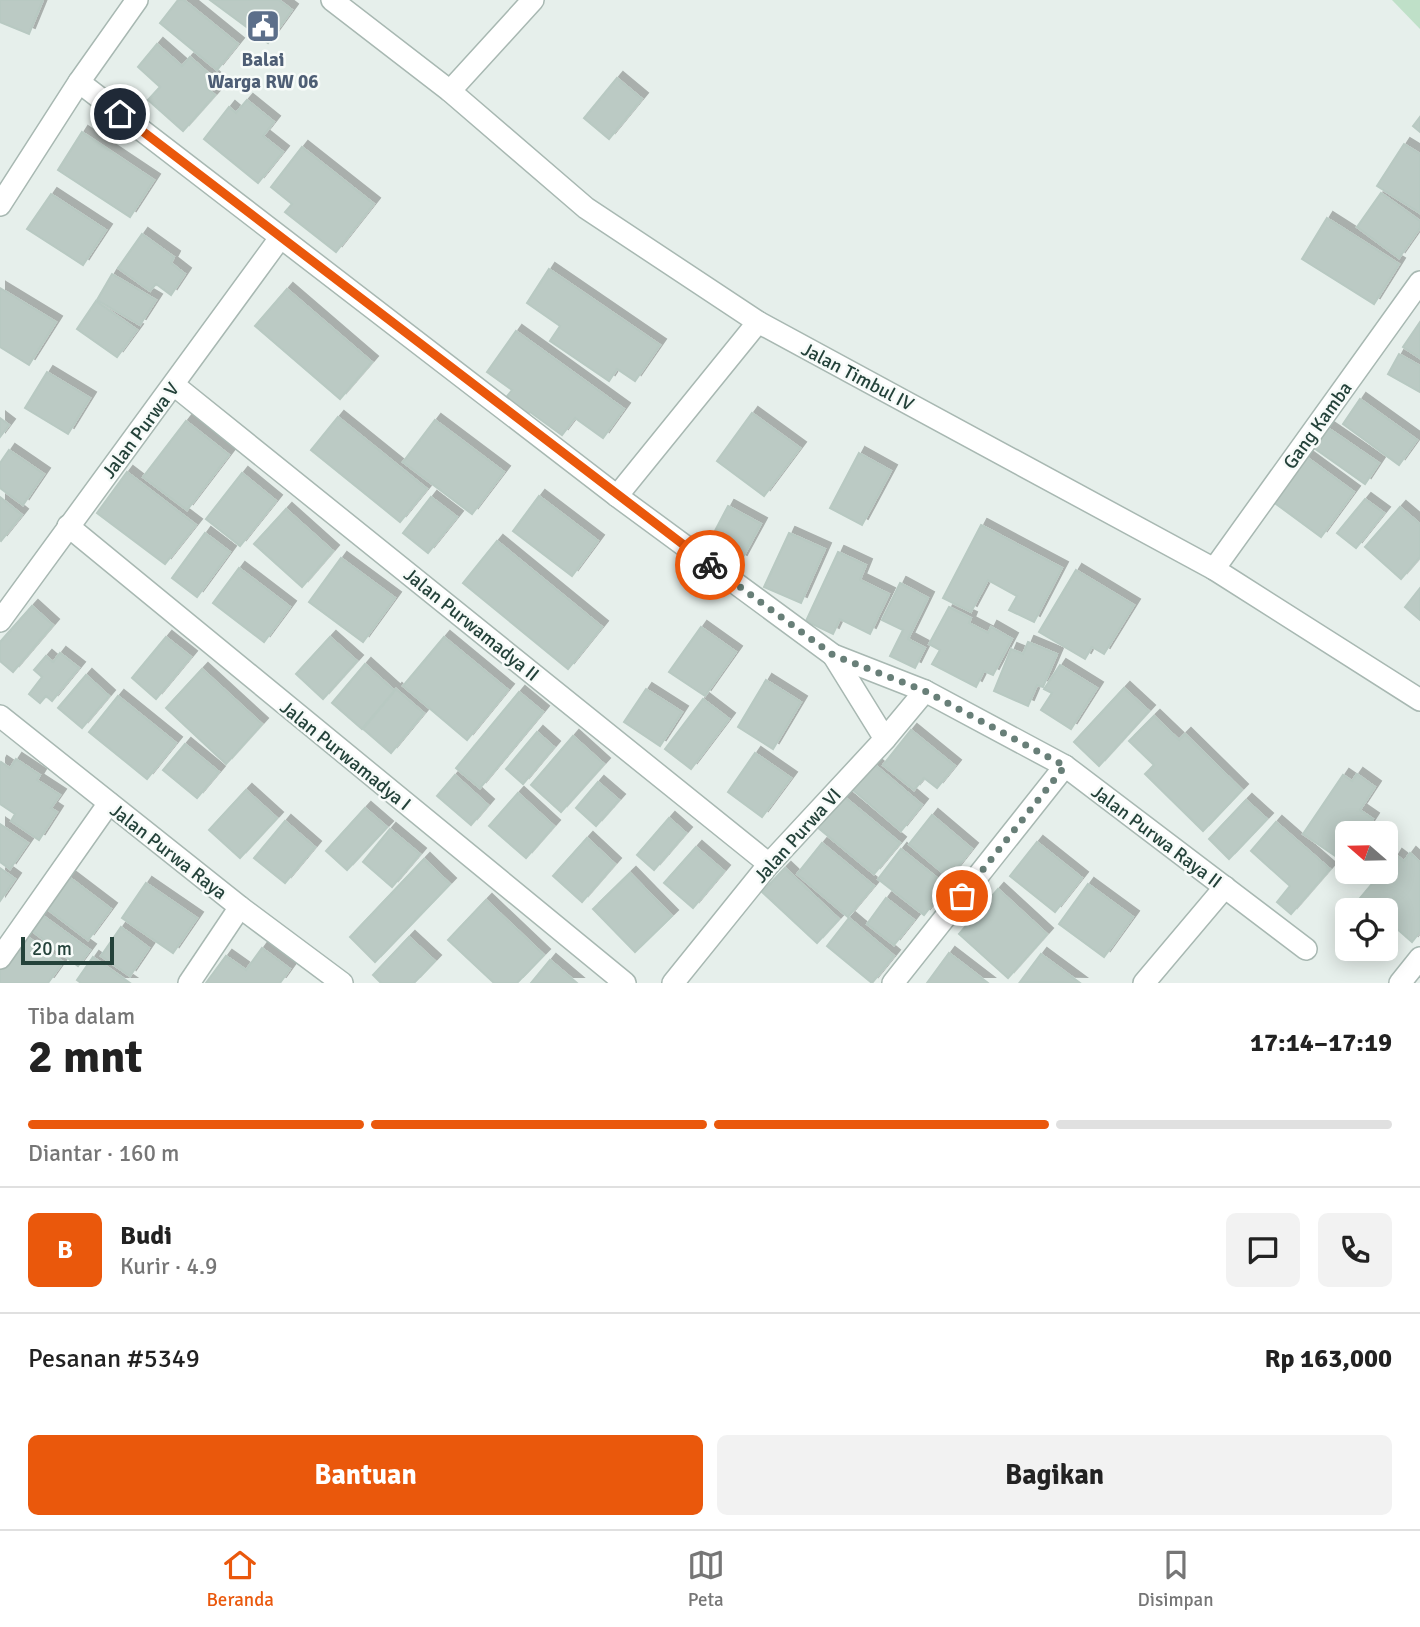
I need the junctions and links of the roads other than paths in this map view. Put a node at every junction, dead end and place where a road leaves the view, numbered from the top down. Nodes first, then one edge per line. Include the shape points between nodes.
1 (137, 0) edge
2 (332, 0) edge
3 (533, 0) edge
4 (79, 82) junction
5 (450, 91) junction
6 (0, 205) edge
7 (280, 238) junction
8 (1420, 282) edge
9 (758, 322) junction
10 (174, 385) junction
11 (617, 496) junction
12 (68, 526) junction
13 (1214, 569) junction
14 (0, 621) edge
15 (833, 655) junction
16 (925, 691) junction
17 (1420, 700) edge
18 (0, 716) edge
19 (885, 739) junction
20 (1065, 766) junction
21 (108, 803) junction
22 (769, 864) junction
23 (1225, 887) junction
24 (240, 907) junction
25 (1306, 949) dead end
26 (0, 958) edge
27 (1420, 958) edge
28 (189, 983) edge
29 (341, 983) edge
30 (625, 983) edge
31 (673, 983) edge
32 (893, 983) edge
33 (1144, 983) edge
34 (1400, 983) edge

1 - 4 street
2 - 5 street, Jalan Timbul IV
3 - 5 street
4 - 6 street
4 - 7 street, Jalan Purwa Raya II
5 - 9 street, Jalan Timbul IV via 586,208
7 - 10 street, Jalan Purwa V
7 - 11 street, Jalan Purwa Raya II
8 - 13 street, Gang Kamba
9 - 11 street
9 - 13 street, Jalan Timbul IV
10 - 12 street, Jalan Purwa V
10 - 22 street, Jalan Purwamadya II
11 - 15 street, Jalan Purwa Raya II
12 - 14 street, Jalan Purwa V
12 - 30 street, Jalan Purwamadya I
13 - 17 street, Jalan Timbul IV
15 - 16 street, Jalan Purwa Raya II
15 - 19 street
16 - 19 street, Jalan Purwa VI
16 - 20 street, Jalan Purwa Raya II
18 - 21 street, Jalan Purwa Raya
19 - 22 street, Jalan Purwa VI
20 - 23 street, Jalan Purwa Raya II
20 - 32 street
21 - 24 street, Jalan Purwa Raya
21 - 26 street
22 - 31 street, Jalan Purwa VI
23 - 25 street, Jalan Purwa Raya II
23 - 33 street
24 - 28 street
24 - 29 street, Jalan Purwa Raya
27 - 34 street

